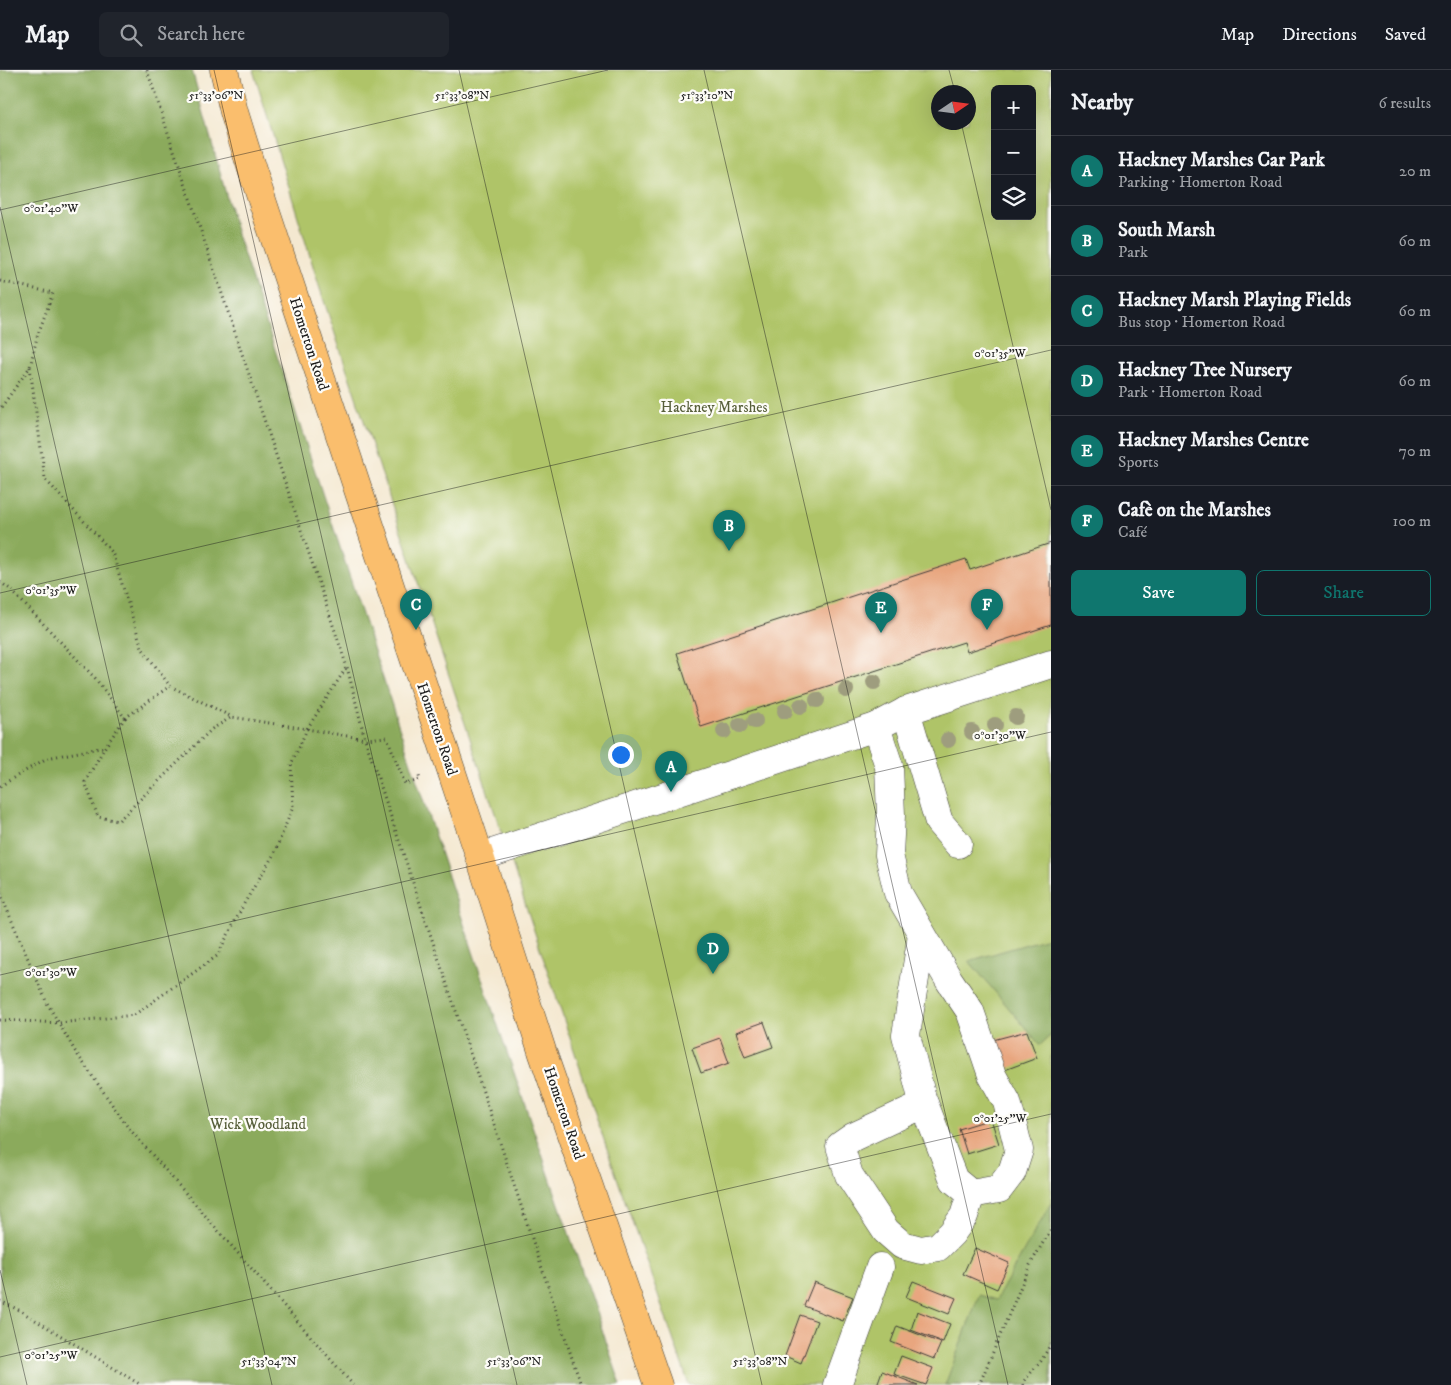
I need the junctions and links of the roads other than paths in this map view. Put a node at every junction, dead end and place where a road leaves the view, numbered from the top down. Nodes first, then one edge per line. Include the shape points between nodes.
1 (224, 70) edge
2 (1051, 664) edge
3 (906, 711) junction
4 (876, 727) junction
5 (891, 815) junction
6 (958, 844) dead end
7 (869, 855) dead end
8 (480, 857) junction
9 (922, 934) junction
10 (924, 1104) junction
11 (971, 1194) junction
12 (880, 1267) dead end
13 (658, 1385) edge
14 (837, 1385) edge

1 - 8 main road, Homerton Road via 252,170
2 - 3 street
3 - 4 street
3 - 6 street via 939,822
4 - 5 street via 889,766
4 - 8 street
5 - 7 street
5 - 9 street via 889,855 892,872 898,893
8 - 13 main road, Homerton Road via 543,1054
9 - 10 street via 906,1035
9 - 11 street via 970,1011 992,1075 1007,1102 1019,1150 1012,1172 999,1189
10 - 11 street via 954,1180
10 - 11 street via 840,1146 849,1175 886,1231 902,1245 921,1250 938,1247 952,1233 964,1216
12 - 14 street

